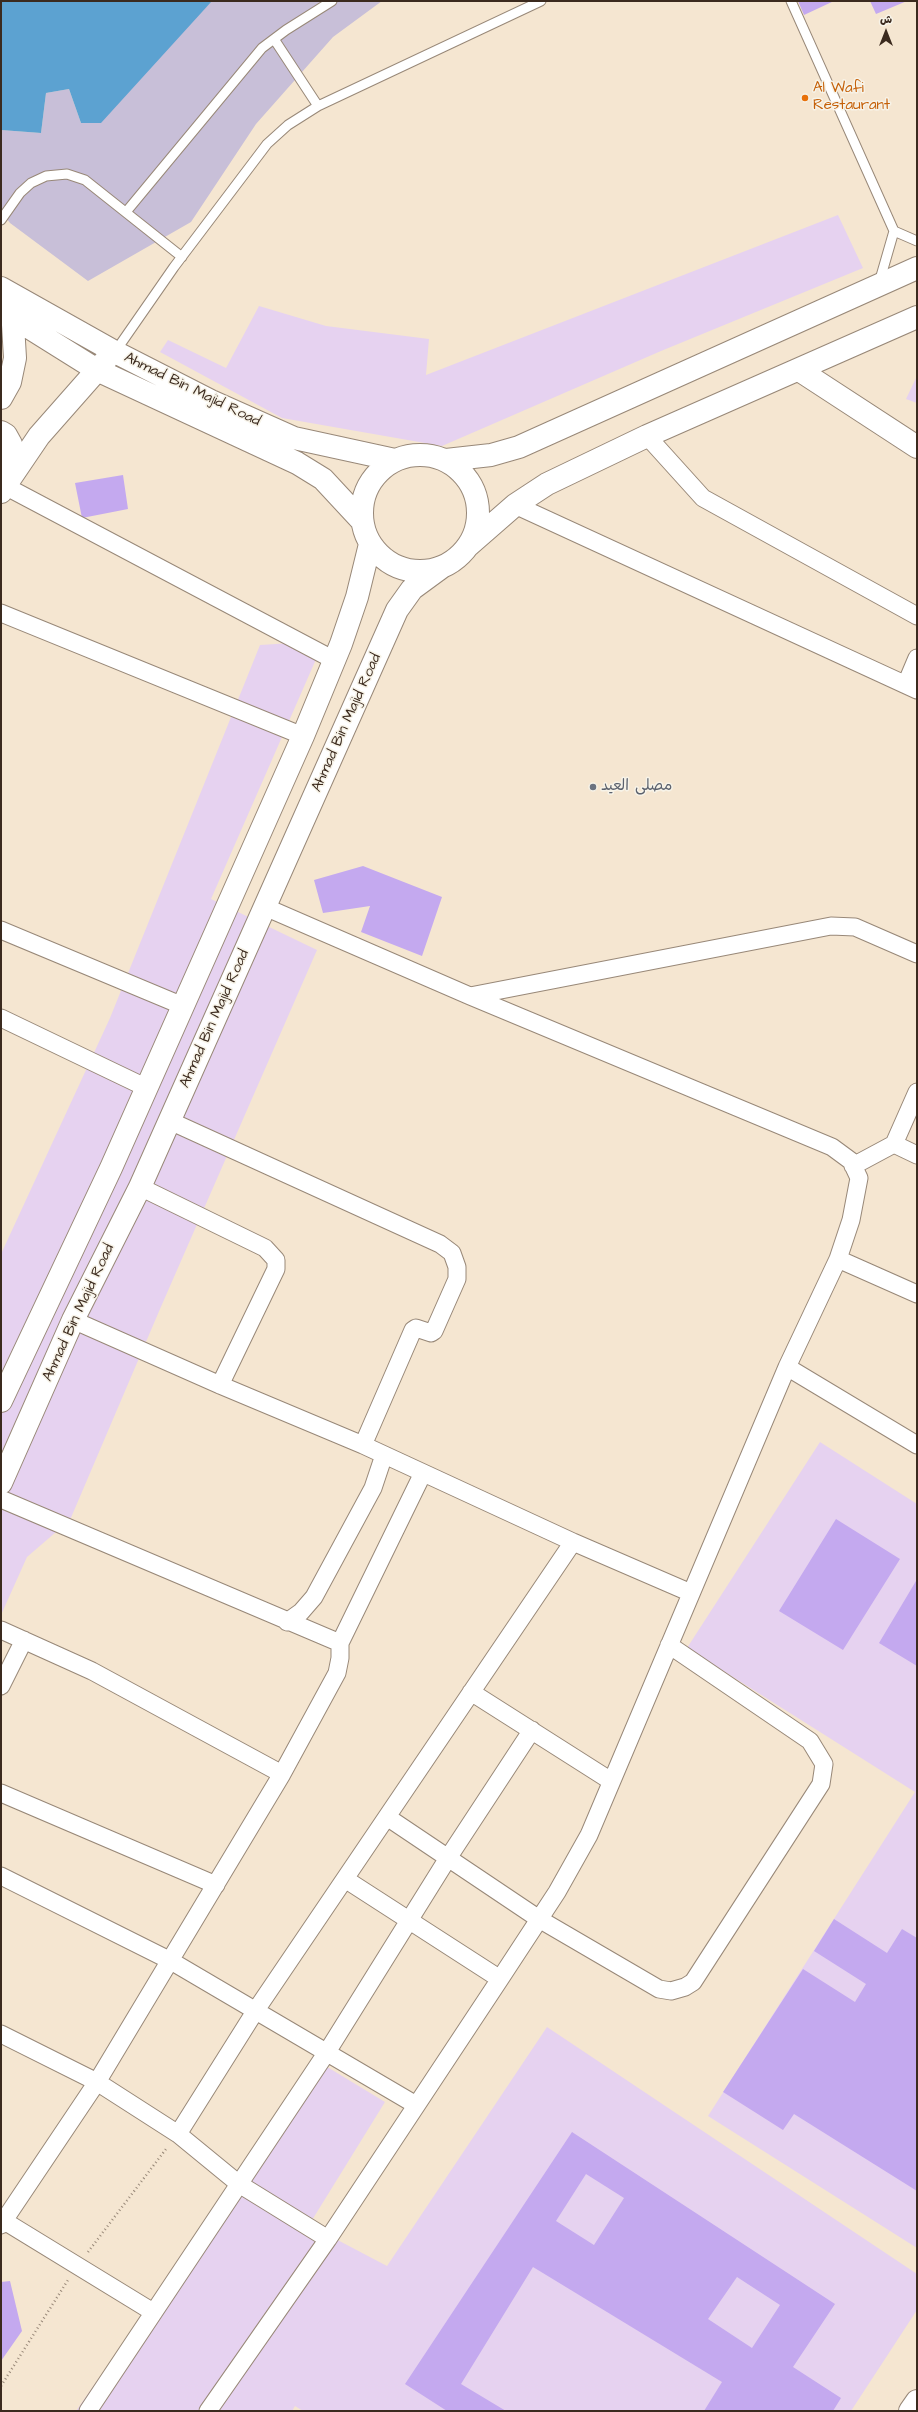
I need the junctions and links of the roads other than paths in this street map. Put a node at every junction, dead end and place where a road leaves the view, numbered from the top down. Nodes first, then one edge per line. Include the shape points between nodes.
1 (332, 1) edge
2 (542, 1) edge
3 (791, 1) edge
4 (274, 39) junction
5 (318, 106) junction
6 (126, 212) junction
7 (1, 220) edge
8 (894, 231) junction
9 (917, 241) edge
10 (182, 257) junction
11 (917, 268) edge
12 (879, 284) junction
13 (7, 303) edge
14 (917, 317) edge
15 (114, 352) junction
16 (97, 370) junction
17 (799, 370) junction
18 (1, 398) edge
19 (1, 432) edge
20 (647, 436) junction
21 (917, 447) edge
22 (395, 460) junction
23 (446, 460) junction
24 (2, 483) edge
25 (516, 505) junction
26 (362, 521) junction
27 (370, 544) junction
28 (468, 546) junction
29 (442, 567) junction
30 (1, 613) edge
31 (917, 616) edge
32 (917, 658) edge
33 (334, 660) junction
34 (912, 687) edge
35 (303, 736) junction
36 (265, 907) junction
37 (1, 930) edge
38 (917, 954) edge
39 (470, 996) junction
40 (183, 1006) junction
41 (1, 1018) edge
42 (147, 1088) junction
43 (917, 1092) edge
44 (170, 1121) junction
45 (894, 1144) junction
46 (917, 1155) edge
47 (853, 1166) junction
48 (140, 1187) junction
49 (838, 1259) junction
50 (917, 1294) edge
51 (73, 1320) junction
52 (787, 1367) junction
53 (220, 1385) junction
54 (1, 1401) edge
55 (363, 1445) junction
56 (917, 1445) edge
57 (384, 1455) junction
58 (423, 1473) junction
59 (1, 1483) edge
60 (1, 1499) edge
61 (573, 1542) junction
62 (690, 1592) junction
63 (287, 1622) junction
64 (1, 1630) edge
65 (24, 1640) junction
66 (340, 1643) junction
67 (669, 1645) junction
68 (1, 1686) edge
69 (471, 1692) junction
70 (532, 1730) junction
71 (282, 1774) junction
72 (612, 1781) junction
73 (1, 1793) edge
74 (387, 1817) junction
75 (448, 1858) junction
76 (1, 1876) edge
77 (345, 1879) junction
78 (216, 1885) junction
79 (410, 1919) junction
80 (539, 1919) junction
81 (171, 1961) junction
82 (500, 1979) junction
83 (256, 2010) junction
84 (1, 2034) edge
85 (327, 2052) junction
86 (97, 2082) junction
87 (416, 2105) junction
88 (178, 2134) junction
89 (239, 2184) junction
90 (2, 2222) edge
91 (328, 2239) junction
92 (153, 2312) junction
93 (917, 2401) edge
94 (88, 2411) edge
95 (208, 2411) edge
96 (910, 2411) edge

1 - 4 lane
2 - 5 lane
3 - 8 lane
4 - 5 lane
4 - 6 lane via 262,48
5 - 10 lane via 288,125 267,144
6 - 7 lane via 85,180 67,174 46,176 31,183 20,193
6 - 10 lane
8 - 9 lane
8 - 12 lane
10 - 15 lane
11 - 12 main road
12 - 23 main road via 519,447 491,455
13 - 15 main road, Ahmad Bin Majid Road
13 - 16 main road, Ahmad Bin Majid Road
13 - 18 main road via 15,358 10,382
14 - 17 main road
15 - 16 main road
15 - 22 main road, Ahmad Bin Majid Road via 211,402 294,438
16 - 24 main road
16 - 26 main road, Ahmad Bin Majid Road via 297,463 324,479
17 - 20 main road
17 - 21 main road
19 - 24 main road via 9,439 11,450
20 - 25 main road via 547,484
20 - 31 street via 703,498
22 - 23 main road via 421,454
22 - 26 main road via 380,470 368,485 362,502
23 - 28 main road via 463,472 474,489 479,508 477,528
24 - 33 street
25 - 28 main road
25 - 34 street
26 - 27 main road
27 - 29 main road via 384,559 402,568 422,571
27 - 33 main road via 357,597
28 - 29 main road
29 - 36 main road, Ahmad Bin Majid Road via 412,589 397,610
30 - 35 street
32 - 34 street
33 - 35 main road
35 - 40 main road
36 - 39 street
36 - 44 main road, Ahmad Bin Majid Road
37 - 40 street
38 - 39 street via 855,927 831,926
39 - 47 street via 832,1146 851,1161
40 - 42 main road
41 - 42 street
42 - 54 main road
43 - 45 street
44 - 48 main road, Ahmad Bin Majid Road
44 - 55 street via 440,1244 452,1253 457,1267 457,1279 434,1331 431,1333 416,1328 413,1330
45 - 46 street
45 - 47 street
47 - 49 street via 859,1178 857,1195
48 - 51 main road, Ahmad Bin Majid Road
48 - 53 street via 265,1248 276,1260 276,1269
49 - 50 street
49 - 52 street
51 - 53 street
51 - 59 main road, Ahmad Bin Majid Road
52 - 56 street
52 - 62 street
53 - 55 street
55 - 57 street
57 - 58 street
57 - 63 street via 372,1488 314,1596 301,1612
58 - 61 street
58 - 66 street
60 - 63 street
61 - 62 street
61 - 69 street
62 - 67 street
63 - 66 street
64 - 65 street
65 - 68 street
65 - 71 street via 92,1671
66 - 71 street via 337,1673
67 - 72 street
67 - 80 street via 810,1741 824,1764 821,1784 693,1982 685,1987 671,1991 659,1989
69 - 70 street
69 - 74 street
70 - 72 street
70 - 75 street
71 - 78 street
72 - 80 street via 589,1835
73 - 78 street
74 - 75 street
74 - 77 street
75 - 79 street
75 - 80 street
76 - 81 street
77 - 79 street
77 - 83 street
78 - 81 street
79 - 82 street
79 - 85 street
80 - 82 street
81 - 83 street
81 - 86 street
82 - 87 street
83 - 85 street
83 - 88 street
84 - 86 street
85 - 87 street
85 - 89 street
86 - 88 street
86 - 90 street
87 - 91 street
88 - 89 street
89 - 91 street
89 - 92 street
90 - 92 street
91 - 95 street
92 - 94 street
93 - 96 main road

